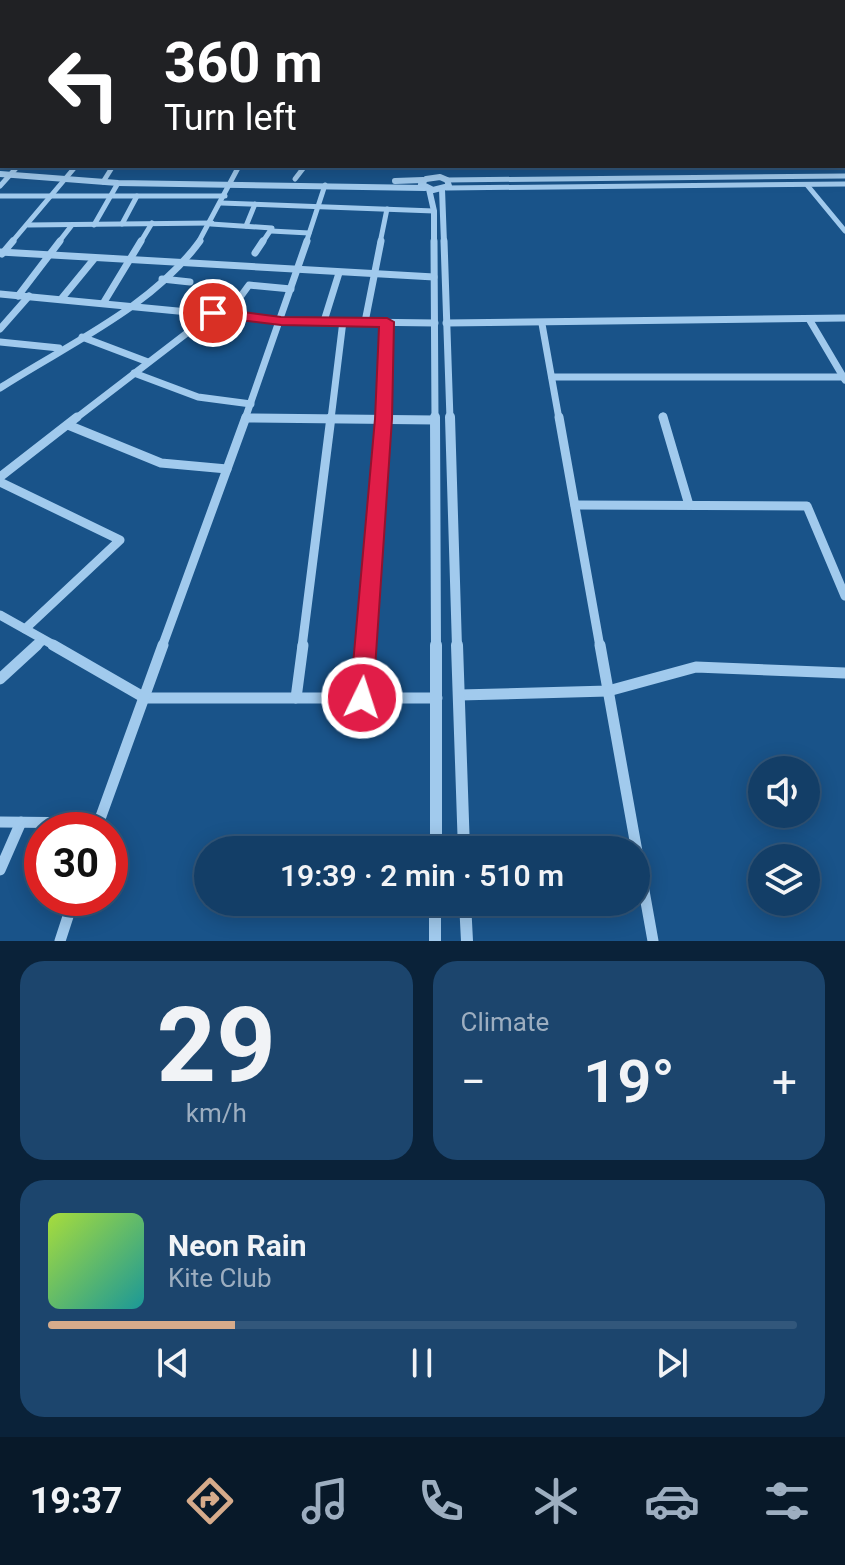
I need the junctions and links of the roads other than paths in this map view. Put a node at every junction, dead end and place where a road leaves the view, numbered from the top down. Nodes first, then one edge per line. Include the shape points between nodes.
1 (16, 168) edge
2 (74, 168) edge
3 (112, 168) edge
4 (238, 168) edge
5 (303, 168) edge
6 (430, 168) dead end
7 (442, 168) dead end
8 (606, 168) edge
9 (0, 174) edge
10 (10, 175) junction
11 (845, 176) edge
12 (66, 179) junction
13 (295, 179) junction
14 (103, 182) junction
15 (232, 182) junction
16 (610, 182) junction
17 (118, 183) junction
18 (444, 183) junction
19 (427, 184) junction
20 (845, 184) edge
21 (325, 185) junction
22 (807, 185) junction
23 (0, 186) edge
24 (0, 196) edge
25 (52, 196) junction
26 (109, 196) junction
27 (137, 196) junction
28 (225, 196) junction
29 (221, 203) junction
30 (255, 204) junction
31 (318, 207) junction
32 (387, 209) junction
33 (434, 211) junction
34 (152, 223) junction
35 (211, 223) junction
36 (122, 224) junction
37 (28, 225) junction
38 (72, 225) junction
39 (94, 225) junction
40 (246, 226) junction
41 (271, 231) junction
42 (845, 231) edge
43 (309, 233) junction
44 (255, 253) dead end
45 (1, 254) edge
46 (49, 256) junction
47 (94, 259) junction
48 (131, 260) junction
49 (182, 263) junction
50 (297, 271) junction
51 (339, 273) junction
52 (375, 275) junction
53 (434, 277) junction
54 (162, 279) junction
55 (190, 282) dead end
56 (291, 289) junction
57 (0, 294) edge
58 (18, 296) junction
59 (29, 296) junction
60 (62, 298) junction
61 (104, 302) junction
62 (130, 305) junction
63 (213, 313) junction
64 (227, 315) junction
65 (845, 318) edge
66 (809, 319) junction
67 (281, 321) junction
68 (324, 321) junction
69 (343, 321) junction
70 (365, 322) junction
71 (387, 322) junction
72 (441, 323) junction
73 (542, 324) junction
74 (0, 329) edge
75 (82, 337) junction
76 (0, 342) edge
77 (60, 348) junction
78 (148, 362) junction
79 (134, 373) junction
80 (552, 377) junction
81 (844, 378) edge
82 (0, 388) edge
83 (251, 404) junction
84 (663, 416) dead end
85 (246, 418) junction
86 (384, 419) junction
87 (332, 420) junction
88 (435, 420) junction
89 (68, 425) junction
90 (227, 469) junction
91 (0, 479) edge
92 (575, 505) junction
93 (689, 505) junction
94 (845, 596) edge
95 (0, 615) edge
96 (25, 629) junction
97 (43, 640) junction
98 (845, 673) edge
99 (0, 679) edge
100 (608, 691) junction
101 (459, 695) junction
102 (145, 698) junction
103 (296, 698) junction
104 (362, 698) junction
105 (437, 698) junction
106 (103, 812) edge
107 (0, 822) edge
108 (21, 822) junction
109 (24, 822) edge
110 (436, 836) edge
111 (464, 836) edge
112 (0, 870) edge
113 (68, 916) edge
114 (435, 916) edge
115 (466, 916) edge
116 (60, 941) edge
117 (435, 941) edge
118 (467, 941) edge
119 (653, 941) edge

1 - 10 street
2 - 12 street
3 - 14 street
4 - 15 street
5 - 13 street
6 - 19 street
7 - 18 street
8 - 16 street
9 - 10 street
10 - 12 street
10 - 23 street
11 - 16 street
12 - 14 street
12 - 25 street
13 - 15 street
13 - 19 street
14 - 17 street
15 - 17 street
15 - 21 street
15 - 28 street
16 - 18 street
16 - 22 street
17 - 26 street
18 - 19 street
18 - 19 street
18 - 72 street
19 - 21 street
19 - 33 street
20 - 22 street
21 - 31 street
22 - 42 street
24 - 25 street
25 - 26 street
25 - 37 street
26 - 27 street
26 - 39 street
27 - 28 street
27 - 36 street
28 - 29 street
29 - 30 street
29 - 35 street
30 - 31 street
30 - 40 street
31 - 32 street
31 - 43 street
32 - 33 street
32 - 52 street
33 - 53 street
34 - 35 street
34 - 36 street
34 - 48 street
35 - 40 street
35 - 49 street
36 - 39 street
37 - 38 street
37 - 45 street
38 - 39 street
38 - 46 street
40 - 41 street
41 - 43 street
41 - 44 street
43 - 50 street
45 - 46 street
46 - 47 street
46 - 58 street
47 - 48 street
47 - 60 street
48 - 49 street
48 - 61 street
49 - 50 street
49 - 54 street
50 - 51 street
50 - 56 street
51 - 52 street
51 - 68 street
52 - 53 street
52 - 70 street
53 - 72 street
54 - 55 street
54 - 62 street
56 - 64 street via 249,285
56 - 67 street
57 - 58 street
58 - 59 street
59 - 60 street
59 - 74 street
60 - 61 street
61 - 62 street
62 - 63 street
62 - 75 street
63 - 64 street
63 - 78 street
64 - 67 street
65 - 66 street
66 - 73 street
66 - 81 street
67 - 68 street
67 - 83 street
68 - 69 street
69 - 70 street
69 - 87 street
70 - 71 street
71 - 72 street
71 - 86 street
72 - 73 street
72 - 88 street
72 - 101 street
73 - 80 street
75 - 77 street
75 - 78 street
76 - 77 street
77 - 82 street
78 - 79 street
79 - 83 street via 198,397
79 - 89 street
80 - 81 street
80 - 92 street
83 - 85 street
84 - 93 street
85 - 87 street
85 - 90 street
86 - 87 street
86 - 88 street
86 - 104 street
87 - 103 street
88 - 105 street
89 - 90 street via 161,463
89 - 91 street
90 - 102 street
91 - 96 street via 120,540
92 - 93 street
92 - 100 street
93 - 94 street via 807,506
95 - 96 street
96 - 97 street
97 - 99 street
97 - 102 street
98 - 100 street via 696,667
100 - 101 street
100 - 119 street
101 - 111 street
102 - 103 street
102 - 106 street
103 - 104 street
104 - 105 street
105 - 110 street
107 - 108 street
108 - 109 street
108 - 112 street
113 - 116 street
114 - 117 street
115 - 118 street

